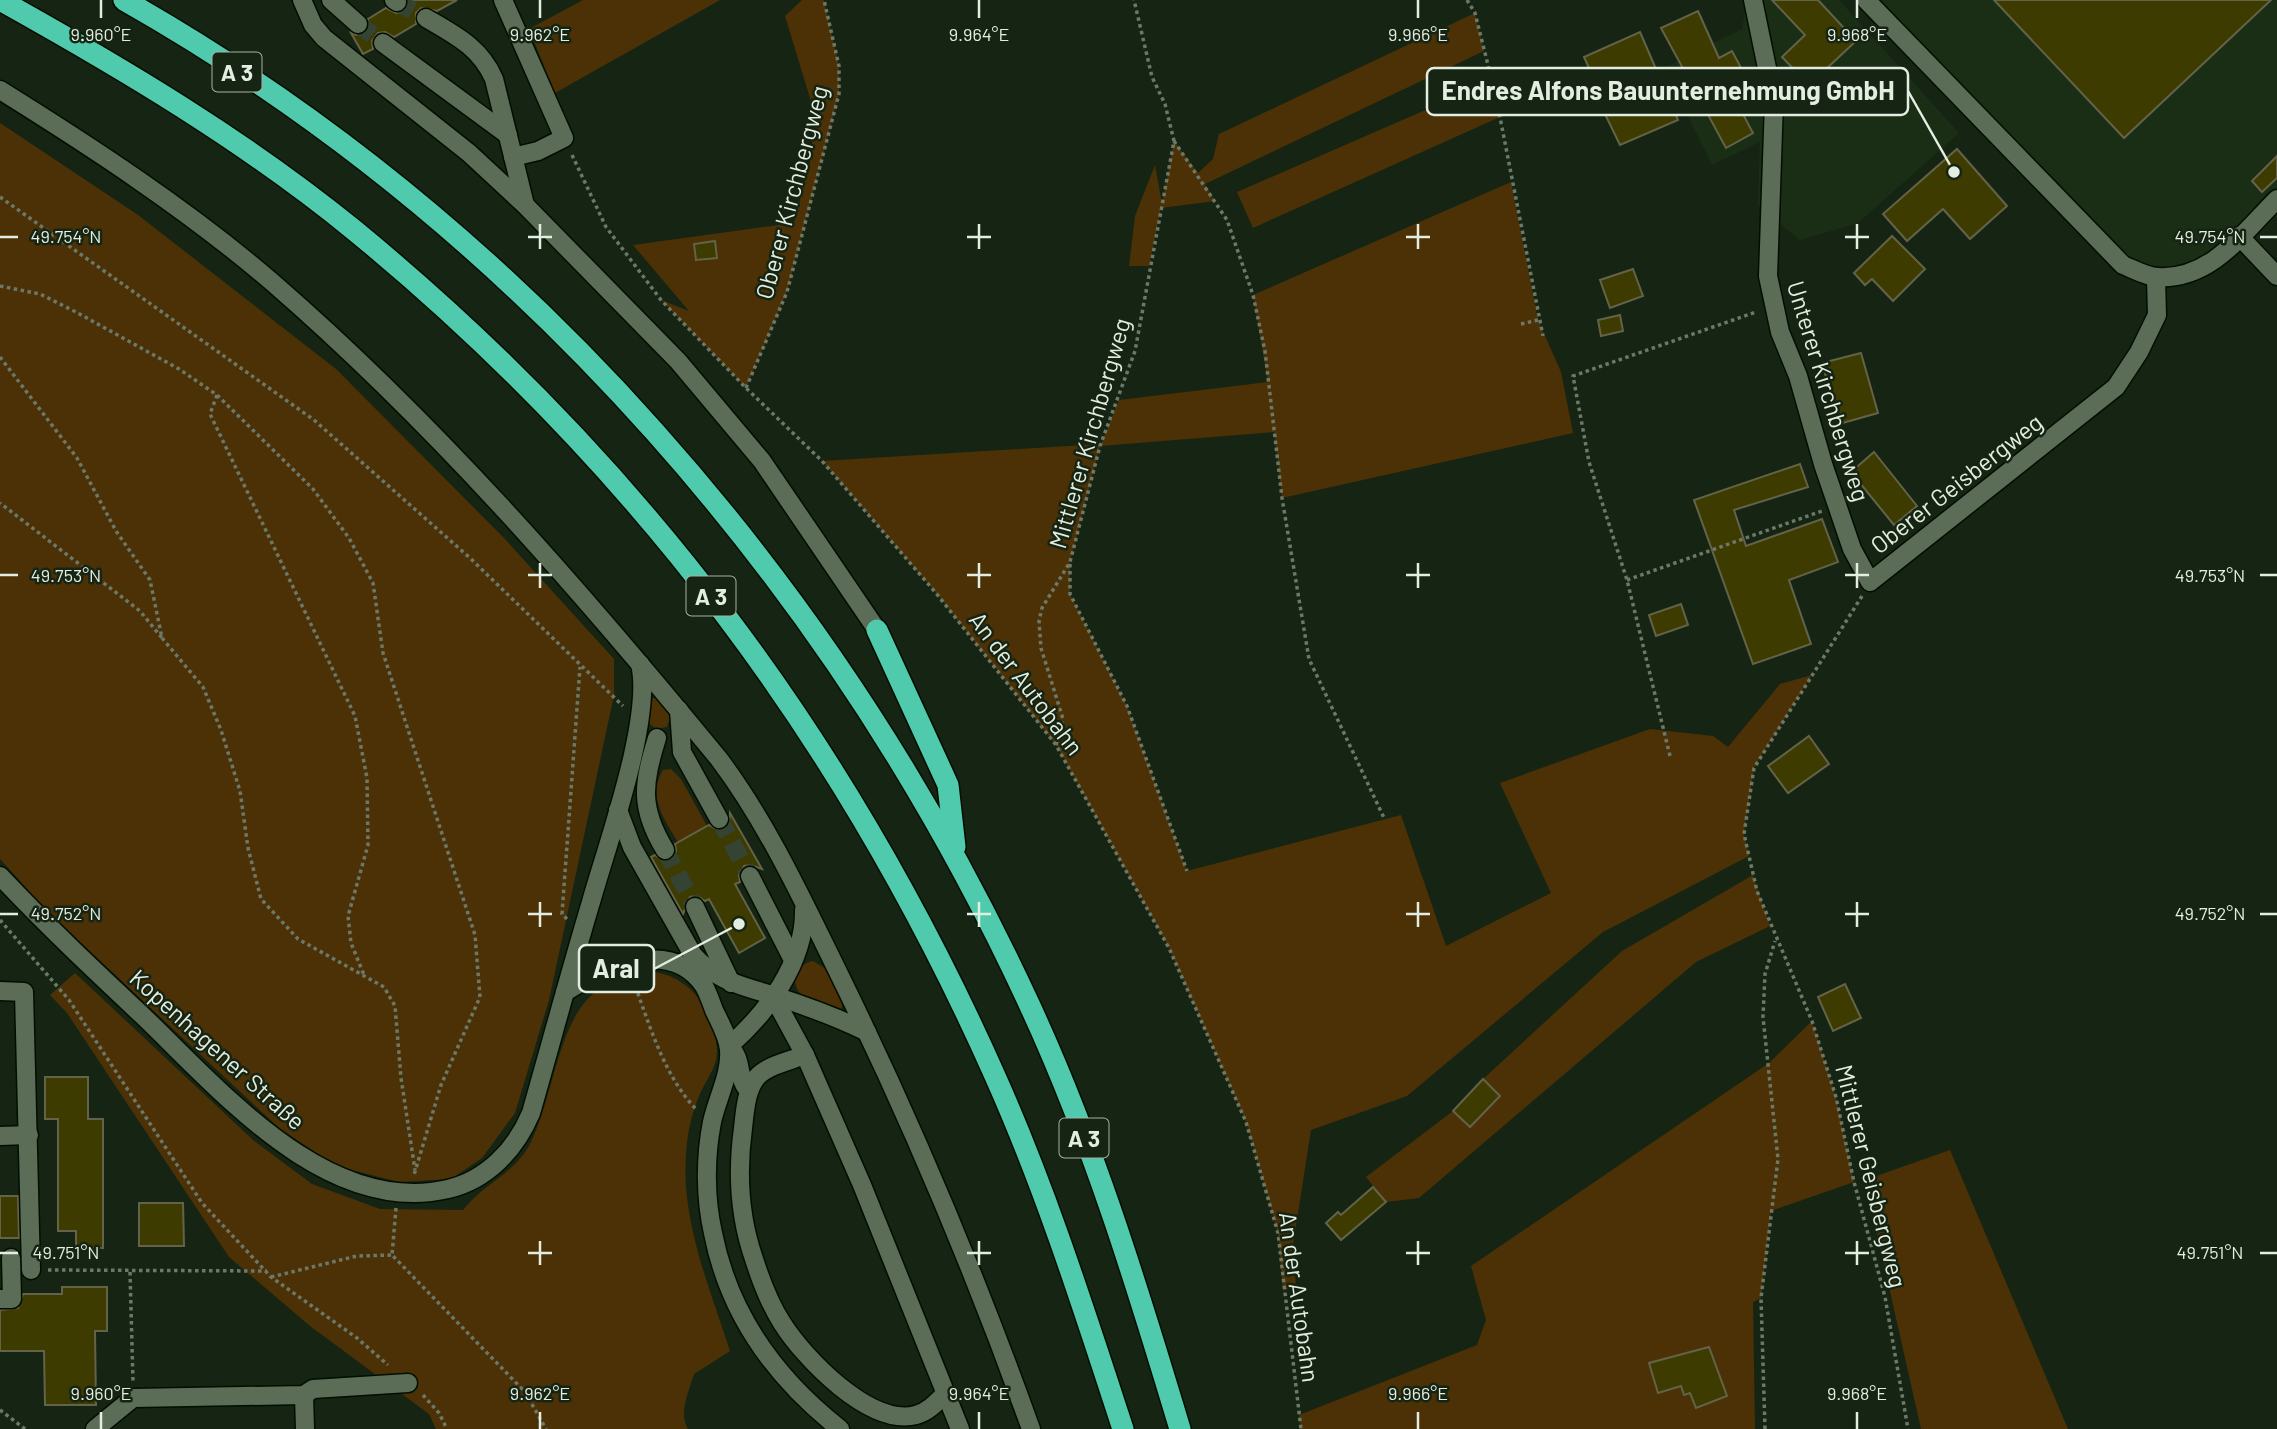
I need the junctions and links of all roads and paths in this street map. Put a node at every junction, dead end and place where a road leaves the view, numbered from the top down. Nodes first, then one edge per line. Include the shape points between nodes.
1 (0, 0) edge
2 (124, 0) edge
3 (331, 0) edge
4 (503, 0) edge
5 (824, 0) edge
6 (1134, 0) edge
7 (1467, 0) edge
8 (1753, 0) edge
9 (1866, 0) edge
10 (301, 1) edge
11 (426, 18) tunnel mouth
12 (358, 24) tunnel mouth
13 (383, 43) tunnel mouth
14 (0, 90) edge
15 (508, 135) junction
16 (564, 138) junction
17 (1174, 141) junction
18 (513, 157) junction
19 (0, 197) edge
20 (2277, 199) edge
21 (525, 205) junction
22 (2239, 236) junction
23 (2277, 276) edge
24 (2156, 278) junction
25 (0, 286) edge
26 (1775, 305) junction
27 (1538, 320) junction
28 (1521, 324) dead end
29 (1543, 336) dead end
30 (0, 357) edge
31 (746, 388) junction
32 (217, 395) junction
33 (0, 503) edge
34 (1837, 505) junction
35 (1070, 562) junction
36 (1627, 580) junction
37 (1870, 582) junction
38 (877, 630) joint
39 (163, 638) junction
40 (640, 663) junction
41 (580, 666) junction
42 (678, 710) junction
43 (640, 720) junction
44 (657, 738) junction
45 (1056, 745) junction
46 (1670, 756) dead end
47 (688, 766) junction
48 (618, 810) junction
49 (719, 819) tunnel mouth
50 (1385, 820) dead end
51 (665, 850) tunnel mouth
52 (957, 860) junction
53 (1187, 871) dead end
54 (0, 876) edge
55 (750, 876) tunnel mouth
56 (804, 903) junction
57 (695, 907) tunnel mouth
58 (0, 920) edge
59 (582, 932) junction
60 (1776, 939) junction
61 (793, 960) junction
62 (626, 962) junction
63 (688, 962) junction
64 (365, 977) junction
65 (731, 983) junction
66 (0, 991) edge
67 (565, 992) junction
68 (773, 996) junction
69 (867, 1031) junction
70 (729, 1046) junction
71 (805, 1055) junction
72 (749, 1091) junction
73 (712, 1123) junction
74 (29, 1135) junction
75 (0, 1136) edge
76 (415, 1173) junction
77 (399, 1193) junction
78 (392, 1255) junction
79 (5, 1258) edge
80 (30, 1264) junction
81 (267, 1271) junction
82 (130, 1272) junction
83 (271, 1277) junction
84 (0, 1299) edge
85 (408, 1383) junction
86 (946, 1394) junction
87 (304, 1395) junction
88 (133, 1398) junction
89 (0, 1410) edge
90 (25, 1429) edge
91 (95, 1429) edge
92 (305, 1429) edge
93 (447, 1429) edge
94 (546, 1429) edge
95 (840, 1429) edge
96 (960, 1429) edge
97 (1031, 1429) edge
98 (1123, 1429) edge
99 (1180, 1429) edge
100 (1301, 1429) edge
101 (1765, 1429) edge
102 (1908, 1429) edge

1 - 98 highway, A 3 via 122,69 351,228 454,316 557,416 685,562 757,655 840,780 911,904 1001,1090 1077,1288
2 - 52 highway, A 3 via 347,148 495,272 580,353 658,435 792,600 862,700
3 - 12 street
4 - 16 street
5 - 31 path, Oberer Kirchbergweg via 839,66 839,94 787,292
6 - 17 path, Mittlerer Kirchbergweg via 1152,78 1165,104
7 - 27 path via 1475,13 1496,97
8 - 26 street, Unterer Kirchbergweg via 1774,102 1768,276
9 - 24 street via 2123,265
10 - 21 street via 324,38 431,121
11 - 15 street via 471,45 487,63
13 - 15 street
14 - 40 street via 168,203 270,280 340,343 518,523
15 - 18 street
16 - 18 street
16 - 31 path, An der Autobahn via 594,207 619,247 662,300
17 - 35 path, Mittlerer Kirchbergweg via 1135,351 1100,446
17 - 50 path via 1227,220 1254,295 1309,660
18 - 21 street
19 - 41 path via 314,420 470,558
20 - 22 street
21 - 38 street via 678,361 762,461
22 - 23 street
22 - 24 street via 2208,267
24 - 37 street, Oberer Geisbergweg via 2157,315 2116,387
25 - 32 path via 40,294 76,312
26 - 34 street, Unterer Kirchbergweg
26 - 36 path via 1573,376 1589,462
27 - 28 path
27 - 29 path
30 - 39 path via 77,458 116,531 150,580
31 - 45 path, An der Autobahn via 822,461 936,593
32 - 64 path via 210,414 355,716 367,778 368,845 348,916 351,943
32 - 76 path via 313,489 349,538 373,583 383,653 475,935 480,997 441,1085
33 - 39 path via 140,611
34 - 36 path
34 - 37 street, Unterer Kirchbergweg via 1852,549
35 - 45 path, Mittlerer Kirchbergweg via 1039,621 1041,648 1063,719
35 - 53 path via 1069,594 1127,706
36 - 46 path
37 - 60 path, Oberer Geisbergweg via 1754,768 1744,834 1757,891
38 - 52 highway via 948,785
39 - 64 path via 203,687 221,730 240,791 261,899 298,939
40 - 42 street
40 - 43 street, Kopenhagener Straße via 645,695
41 - 43 path
41 - 59 path via 562,914
42 - 47 street
42 - 56 street via 730,774
43 - 44 street
43 - 48 street, Kopenhagener Straße
44 - 47 street
44 - 51 street via 645,804
45 - 100 path, An der Autobahn via 1169,948 1246,1122 1278,1233
47 - 49 street
48 - 59 street, Kopenhagener Straße
48 - 63 street
52 - 99 highway, A 3 via 1062,1083 1133,1272
54 - 77 street, Kopenhagener Straße via 256,1122 319,1167 363,1186
55 - 61 street
56 - 61 street via 804,934
56 - 69 street
57 - 65 street
58 - 81 path via 69,1000 202,1203
59 - 67 street, Kopenhagener Straße
60 - 101 path via 1765,974 1763,1017 1778,1159 1761,1298
60 - 102 path, Mittlerer Geisbergweg via 1812,1021 1836,1097 1885,1297
61 - 68 street
62 - 63 street
62 - 67 street
62 - 73 path via 659,1049 689,1102
63 - 65 street
63 - 70 street
64 - 76 path via 384,987 395,1006
65 - 68 street
66 - 74 street via 24,992
67 - 77 street, Kopenhagener Straße via 531,1113 512,1146 470,1182 438,1191
68 - 69 street
68 - 70 street via 751,1027
68 - 71 street
69 - 97 street via 934,1176
70 - 72 street via 740,1060 741,1079
70 - 73 street
71 - 72 street via 763,1072
71 - 86 street
72 - 86 street via 740,1154 742,1208 753,1258 782,1324 816,1365 884,1413 915,1415
73 - 95 street via 707,1177 713,1233 737,1307 769,1360
74 - 75 street
74 - 80 street
76 - 77 path
77 - 78 path
78 - 83 path via 356,1256
78 - 94 path via 525,1392
79 - 80 street
79 - 84 street via 12,1299
80 - 82 path
81 - 82 path
81 - 83 path
82 - 88 path
83 - 85 path via 357,1338
85 - 87 street via 313,1389
85 - 93 path via 439,1413
86 - 96 street
87 - 88 street
87 - 92 street
88 - 91 street
89 - 90 path

